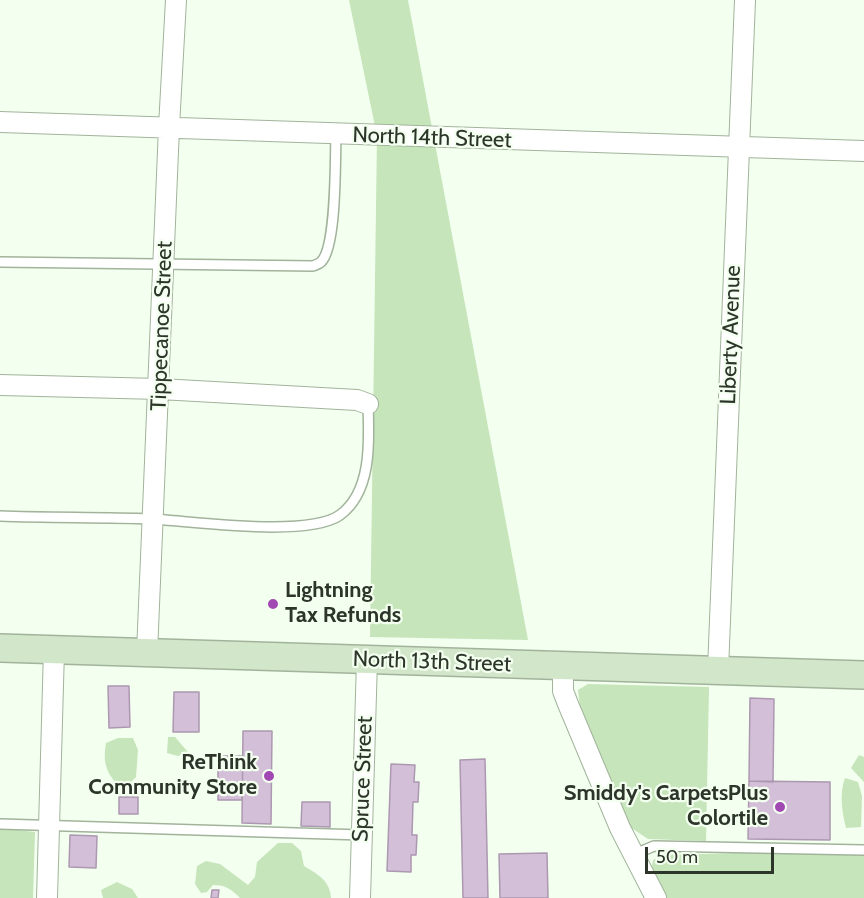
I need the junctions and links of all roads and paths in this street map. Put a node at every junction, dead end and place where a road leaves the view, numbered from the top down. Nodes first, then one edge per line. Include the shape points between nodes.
1 (176, 0) edge
2 (744, 0) edge
3 (0, 122) edge
4 (169, 127) junction
5 (336, 135) junction
6 (738, 147) junction
7 (864, 151) edge
8 (0, 262) edge
9 (164, 266) junction
10 (0, 385) edge
11 (160, 389) junction
12 (368, 404) joint
13 (0, 516) edge
14 (152, 519) junction
15 (0, 648) edge
16 (54, 650) junction
17 (147, 653) junction
18 (367, 660) junction
19 (563, 666) junction
20 (718, 670) junction
21 (864, 675) edge
22 (0, 824) edge
23 (49, 825) junction
24 (362, 835) junction
25 (864, 850) edge
26 (635, 854) junction
27 (47, 898) edge
28 (360, 898) edge
29 (656, 898) edge

1 - 4 street, Tippecanoe Street
2 - 6 street, Liberty Avenue
3 - 4 street, North 14th Street
4 - 5 street, North 14th Street
4 - 9 street, Tippecanoe Street
5 - 6 street, North 14th Street
5 - 9 lane via 333,220 322,261 313,266
6 - 7 street, North 14th Street
6 - 20 street, Liberty Avenue
8 - 9 lane
9 - 11 street, Tippecanoe Street
10 - 11 street
11 - 12 street via 357,400
11 - 14 street, Tippecanoe Street
12 - 14 lane via 361,488 340,514 312,525 197,524
13 - 14 lane
14 - 17 street, Tippecanoe Street
15 - 16 main road, North 13th Street
16 - 17 main road, North 13th Street
16 - 23 street
17 - 18 main road, North 13th Street
18 - 19 main road, North 13th Street
18 - 24 street, Spruce Street
19 - 20 main road, North 13th Street
19 - 26 street via 563,691 620,828
20 - 21 main road, North 13th Street
22 - 23 lane
23 - 24 lane
23 - 27 street
24 - 28 street, Spruce Street
25 - 26 lane via 654,846
26 - 29 street

